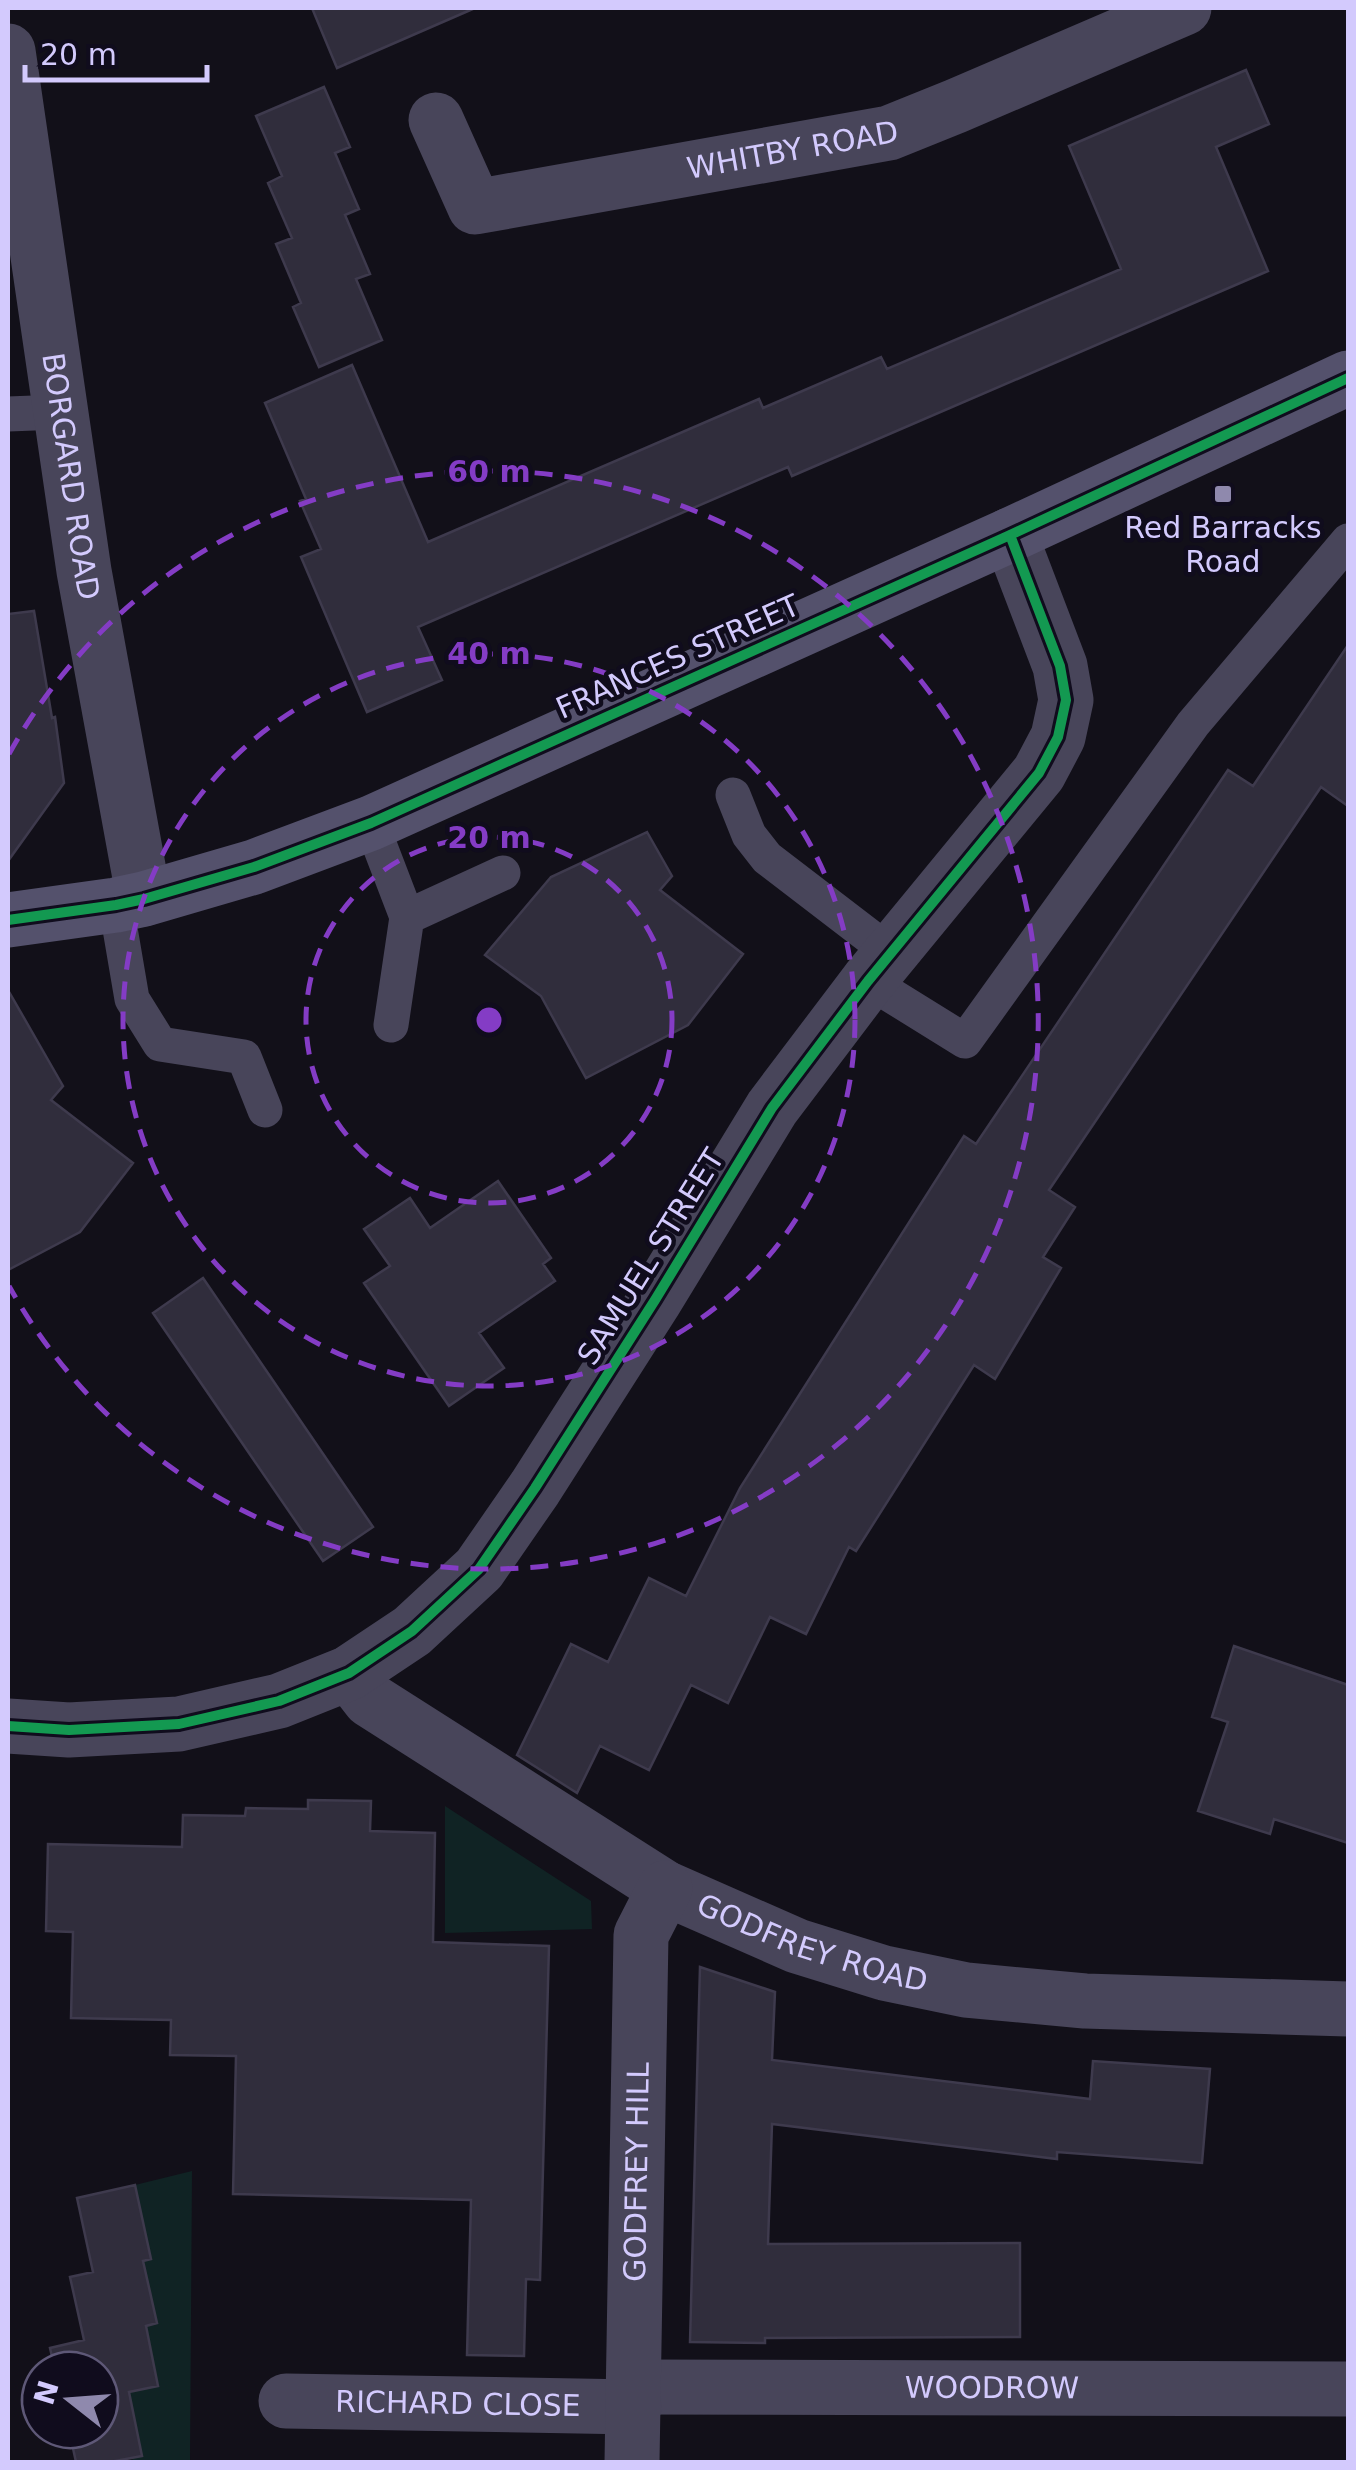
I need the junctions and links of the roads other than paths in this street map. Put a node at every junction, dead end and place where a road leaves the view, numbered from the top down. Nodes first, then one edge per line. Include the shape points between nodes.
1 (1184, 8) edge
2 (8, 51) edge
3 (436, 120) dead end
4 (1348, 378) edge
5 (34, 413) edge
6 (1010, 535) junction
7 (1348, 540) edge
8 (733, 795) dead end
9 (371, 823) junction
10 (502, 873) dead end
11 (130, 902) junction
12 (407, 917) junction
13 (8, 920) edge
14 (879, 967) junction
15 (391, 1025) dead end
16 (265, 1110) dead end
17 (350, 1674) junction
18 (8, 1726) edge
19 (665, 1888) junction
20 (1348, 2009) edge
21 (1348, 2389) edge
22 (634, 2397) junction
23 (286, 2401) dead end
24 (632, 2462) edge

1 - 3 street, WHITBY ROAD via 889,132 476,207
2 - 5 street, BORGARD ROAD
4 - 6 street, FRANCES STREET
5 - 11 street, BORGARD ROAD via 84,572
6 - 9 street, FRANCES STREET
6 - 14 street, SAMUEL STREET via 1060,666 1066,700 1058,737 1038,774
7 - 14 lane via 1193,724 965,1041
8 - 14 lane via 767,858
9 - 11 street, FRANCES STREET via 254,867
9 - 12 lane
10 - 12 lane
11 - 13 street, FRANCES STREET
11 - 16 lane via 132,999 160,1044 244,1057
12 - 15 lane
14 - 17 street, SAMUEL STREET via 772,1108 479,1569 412,1631
17 - 18 street, SAMUEL STREET via 280,1700 179,1724
17 - 19 street, GODFREY ROAD via 370,1700
19 - 20 street, GODFREY ROAD via 797,1946 966,1990
19 - 22 street, GODFREY HILL via 641,1934
21 - 22 street, WOODROW
22 - 23 street, RICHARD CLOSE
22 - 24 street, GODFREY HILL

